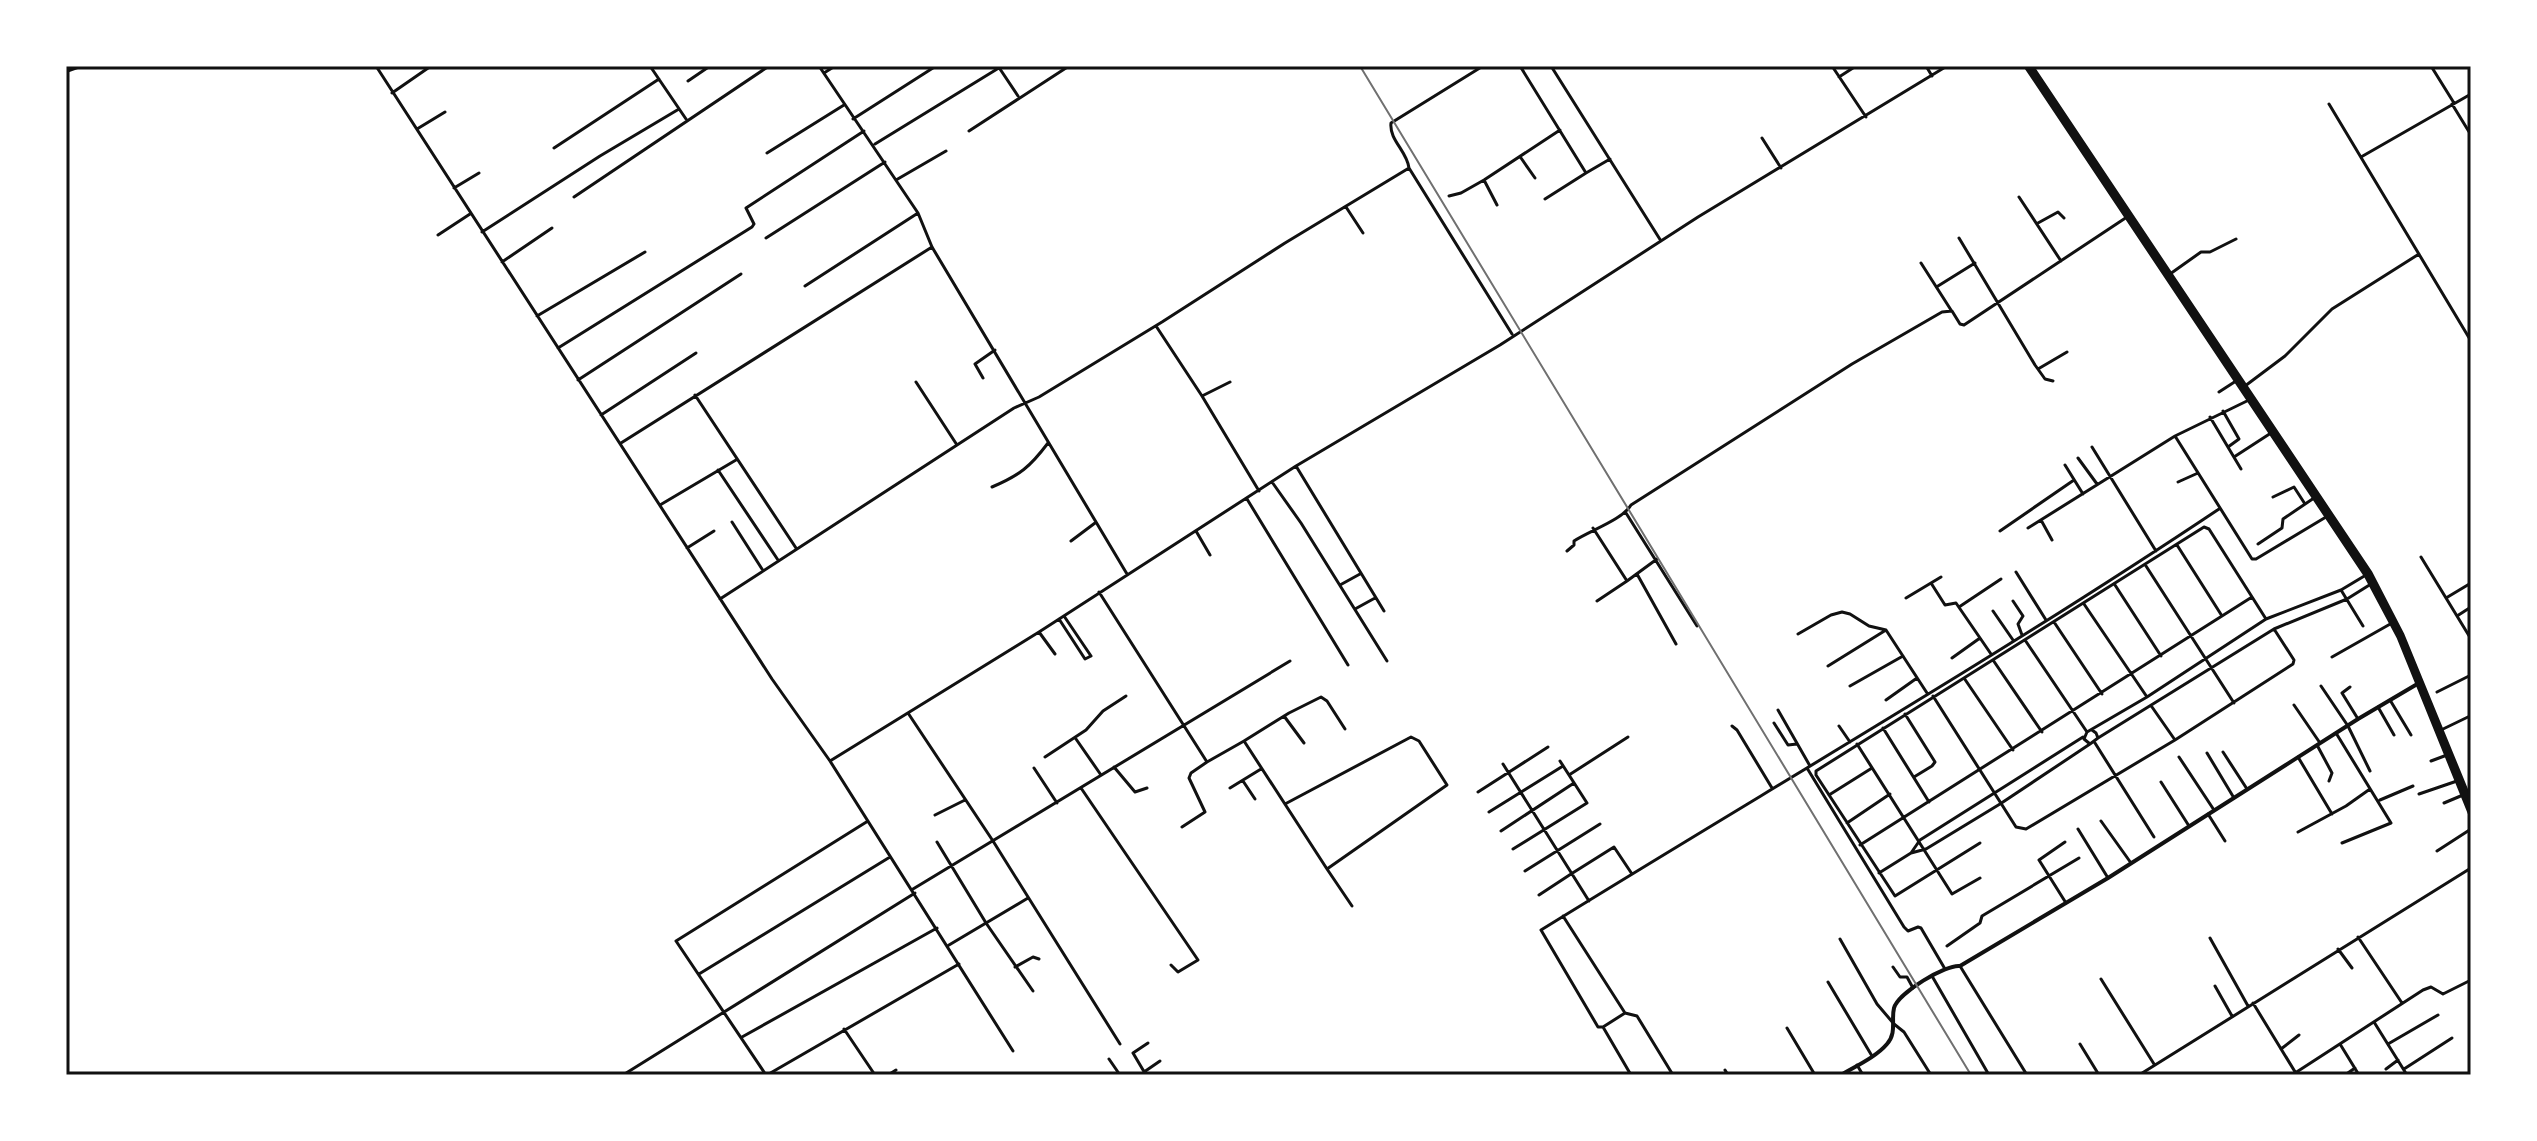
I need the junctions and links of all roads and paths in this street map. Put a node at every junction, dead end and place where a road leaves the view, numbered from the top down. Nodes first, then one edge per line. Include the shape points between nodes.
1 (80, 66) edge
2 (431, 66) edge
3 (650, 66) edge
4 (710, 66) edge
5 (769, 66) edge
6 (819, 66) edge
7 (835, 66) edge
8 (936, 66) edge
9 (1000, 66) edge
10 (1069, 66) edge
11 (1483, 66) edge
12 (1520, 66) edge
13 (1551, 66) edge
14 (1832, 66) edge
15 (1856, 66) edge
16 (1926, 66) edge
17 (1947, 66) edge
18 (2029, 66) edge
19 (2431, 66) edge
20 (377, 67) edge
21 (66, 71) edge
22 (824, 73) junction
23 (1932, 76) junction
24 (1839, 77) junction
25 (659, 79) junction
26 (688, 81) dead end
27 (392, 93) junction
28 (2471, 94) edge
29 (1018, 97) junction
30 (2453, 103) junction
31 (2329, 104) dead end
32 (844, 105) junction
33 (679, 109) junction
34 (445, 112) dead end
35 (1866, 117) junction
36 (853, 119) junction
37 (687, 121) junction
38 (417, 129) junction
39 (1560, 130) junction
40 (864, 131) junction
41 (969, 131) dead end
42 (2471, 135) edge
43 (1762, 138) dead end
44 (874, 144) junction
45 (554, 148) dead end
46 (946, 151) dead end
47 (767, 153) dead end
48 (1520, 157) junction
49 (2361, 157) junction
50 (1610, 159) junction
51 (885, 162) junction
52 (1409, 168) junction
53 (1781, 168) junction
54 (479, 173) dead end
55 (1586, 173) junction
56 (1535, 178) dead end
57 (896, 180) junction
58 (1484, 180) junction
59 (454, 188) junction
60 (1449, 196) dead end
61 (574, 197) dead end
62 (2019, 197) dead end
63 (1545, 199) dead end
64 (1497, 205) dead end
65 (1346, 207) junction
66 (918, 213) junction
67 (470, 214) junction
68 (2127, 217) junction
69 (2064, 218) dead end
70 (2036, 224) junction
71 (552, 228) dead end
72 (482, 232) junction
73 (1363, 233) dead end
74 (438, 235) dead end
75 (766, 238) dead end
76 (1959, 238) dead end
77 (2236, 239) dead end
78 (1661, 241) junction
79 (932, 247) junction
80 (645, 252) dead end
81 (2419, 254) junction
82 (2061, 261) junction
83 (502, 262) junction
84 (1921, 263) dead end
85 (1975, 263) junction
86 (741, 274) dead end
87 (2170, 274) junction
88 (805, 286) dead end
89 (1938, 286) junction
90 (1997, 302) junction
91 (1952, 311) junction
92 (537, 316) junction
93 (1156, 326) junction
94 (1513, 336) junction
95 (2471, 341) edge
96 (557, 348) junction
97 (995, 350) junction
98 (2067, 352) dead end
99 (696, 353) dead end
100 (2038, 369) junction
101 (983, 378) dead end
102 (578, 380) junction
103 (2053, 381) dead end
104 (2236, 381) junction
105 (916, 382) dead end
106 (1230, 382) dead end
107 (2245, 386) junction
108 (2219, 392) dead end
109 (695, 395) junction
110 (1202, 396) junction
111 (2249, 400) junction
112 (1026, 402) junction
113 (2223, 411) junction
114 (601, 415) junction
115 (2210, 417) junction
116 (2271, 433) junction
117 (2175, 436) junction
118 (1048, 443) junction
119 (619, 444) junction
120 (957, 445) junction
121 (2092, 447) dead end
122 (2228, 447) junction
123 (2234, 457) junction
124 (2078, 458) dead end
125 (736, 460) junction
126 (2065, 465) dead end
127 (1296, 466) junction
128 (2241, 469) dead end
129 (718, 470) junction
130 (2198, 473) junction
131 (2110, 477) junction
132 (2074, 480) junction
133 (1272, 482) junction
134 (2178, 482) dead end
135 (2097, 485) junction
136 (992, 487) dead end
137 (1259, 491) junction
138 (2083, 494) junction
139 (2273, 497) dead end
140 (2314, 498) junction
141 (1247, 499) junction
142 (2306, 504) junction
143 (660, 506) junction
144 (2219, 509) junction
145 (1626, 513) junction
146 (2326, 517) junction
147 (2041, 520) junction
148 (732, 522) dead end
149 (1095, 523) junction
150 (1593, 528) junction
151 (2028, 528) dead end
152 (1195, 529) junction
153 (714, 531) dead end
154 (2000, 531) dead end
155 (2052, 540) dead end
156 (1071, 541) dead end
157 (2177, 544) junction
158 (2258, 544) dead end
159 (687, 548) junction
160 (796, 548) junction
161 (1567, 551) dead end
162 (2156, 551) junction
163 (1210, 555) dead end
164 (2421, 557) dead end
165 (1657, 559) junction
166 (778, 560) junction
167 (2146, 566) junction
168 (763, 570) junction
169 (2016, 572) dead end
170 (1127, 574) junction
171 (1360, 574) junction
172 (1637, 574) junction
173 (2366, 575) junction
174 (1941, 577) dead end
175 (2443, 578) dead end
176 (2001, 579) dead end
177 (1627, 581) junction
178 (2437, 582) junction
179 (1931, 583) junction
180 (2471, 583) edge
181 (2371, 584) junction
182 (1340, 585) junction
183 (2115, 585) junction
184 (2341, 590) junction
185 (1099, 592) junction
186 (2252, 597) junction
187 (1375, 598) junction
188 (1906, 598) dead end
189 (2446, 598) junction
190 (720, 599) junction
191 (2347, 599) junction
192 (1597, 601) dead end
193 (2013, 601) dead end
194 (2084, 604) junction
195 (1959, 607) junction
196 (2471, 607) edge
197 (1355, 609) junction
198 (1384, 611) dead end
199 (1993, 611) dead end
200 (1064, 616) junction
201 (2222, 616) junction
202 (2457, 616) junction
203 (1059, 619) junction
204 (2266, 619) junction
205 (2046, 620) junction
206 (2054, 622) junction
207 (2392, 623) junction
208 (1697, 626) dead end
209 (2363, 626) dead end
210 (2274, 629) junction
211 (1886, 630) junction
212 (1039, 632) junction
213 (1798, 634) dead end
214 (2022, 635) junction
215 (2192, 637) junction
216 (1980, 638) junction
217 (2471, 639) edge
218 (2013, 640) junction
219 (2025, 640) junction
220 (1676, 644) dead end
221 (1055, 654) dead end
222 (1991, 654) junction
223 (1903, 656) junction
224 (2161, 656) junction
225 (2332, 657) dead end
226 (1952, 658) dead end
227 (2205, 658) junction
228 (1993, 660) junction
229 (1290, 661) dead end
230 (1387, 661) dead end
231 (1348, 665) dead end
232 (1828, 666) dead end
233 (2212, 669) junction
234 (2132, 675) junction
235 (2471, 675) edge
236 (1917, 678) junction
237 (1964, 678) junction
238 (2420, 683) junction
239 (1850, 686) dead end
240 (2321, 686) dead end
241 (2350, 687) dead end
242 (2437, 692) dead end
243 (1927, 693) junction
244 (2102, 694) junction
245 (1126, 696) dead end
246 (1933, 696) junction
247 (2147, 697) junction
248 (1886, 700) dead end
249 (2390, 700) junction
250 (2234, 703) junction
251 (2294, 705) dead end
252 (2152, 707) junction
253 (2378, 707) junction
254 (1778, 710) dead end
255 (2074, 712) junction
256 (908, 713) junction
257 (1905, 714) junction
258 (1284, 716) junction
259 (2470, 716) edge
260 (2358, 719) junction
261 (1774, 723) dead end
262 (1182, 726) junction
263 (1732, 726) dead end
264 (1839, 726) dead end
265 (2348, 726) junction
266 (1883, 728) junction
267 (1345, 729) dead end
268 (2441, 730) junction
269 (2042, 732) junction
270 (2088, 733) junction
271 (2336, 733) junction
272 (2394, 735) dead end
273 (2411, 735) dead end
274 (1628, 737) dead end
275 (1076, 738) junction
276 (2175, 740) junction
277 (1244, 741) junction
278 (1850, 742) junction
279 (2094, 742) junction
280 (1304, 743) dead end
281 (1798, 743) junction
282 (1857, 744) junction
283 (2318, 744) junction
284 (1548, 747) dead end
285 (2013, 750) junction
286 (2223, 752) dead end
287 (2207, 753) dead end
288 (2447, 755) junction
289 (1045, 757) dead end
290 (2179, 757) dead end
291 (2298, 757) junction
292 (830, 761) junction
293 (1560, 761) dead end
294 (2431, 761) dead end
295 (1207, 762) junction
296 (1503, 764) dead end
297 (1563, 766) junction
298 (1114, 767) junction
299 (1809, 767) junction
300 (1034, 768) dead end
301 (1872, 768) junction
302 (1261, 769) junction
303 (1979, 771) junction
304 (2370, 771) dead end
305 (1508, 773) junction
306 (1101, 775) junction
307 (1569, 775) junction
308 (2116, 776) junction
309 (1914, 777) junction
310 (1243, 781) junction
311 (2329, 781) dead end
312 (2457, 781) junction
313 (2161, 782) dead end
314 (1574, 783) junction
315 (2413, 786) dead end
316 (1081, 788) junction
317 (1147, 788) dead end
318 (1230, 788) dead end
319 (1772, 788) junction
320 (2371, 788) junction
321 (2247, 789) junction
322 (1478, 792) dead end
323 (1520, 793) junction
324 (1890, 794) junction
325 (1994, 794) junction
326 (2419, 794) dead end
327 (1829, 795) junction
328 (2463, 795) junction
329 (2234, 798) junction
330 (1255, 799) dead end
331 (965, 800) junction
332 (2379, 801) junction
333 (1929, 802) junction
334 (1057, 803) junction
335 (2444, 803) dead end
336 (2471, 803) edge
337 (1285, 804) junction
338 (2000, 804) junction
339 (2214, 810) junction
340 (1531, 811) junction
341 (1489, 812) dead end
342 (2208, 814) junction
343 (2332, 814) junction
344 (935, 815) dead end
345 (2471, 815) edge
346 (1905, 817) junction
347 (868, 821) junction
348 (2101, 821) dead end
349 (1847, 823) junction
350 (1600, 824) dead end
351 (2189, 826) junction
352 (1182, 827) dead end
353 (2078, 829) dead end
354 (2471, 829) edge
355 (1543, 830) junction
356 (1501, 831) dead end
357 (2298, 832) dead end
358 (2154, 837) dead end
359 (1920, 840) junction
360 (993, 841) junction
361 (2225, 841) dead end
362 (937, 842) dead end
363 (2065, 842) dead end
364 (1980, 843) dead end
365 (2342, 843) dead end
366 (1860, 845) junction
367 (1513, 849) dead end
368 (1926, 849) junction
369 (1556, 851) junction
370 (2437, 851) dead end
371 (1911, 853) junction
372 (890, 857) junction
373 (2079, 858) dead end
374 (2131, 863) junction
375 (952, 867) junction
376 (2471, 868) edge
377 (1327, 869) junction
378 (1938, 870) junction
379 (1525, 871) dead end
380 (1878, 873) junction
381 (1571, 874) junction
382 (1632, 874) junction
383 (2048, 876) junction
384 (1980, 878) dead end
385 (2108, 878) junction
386 (914, 891) junction
387 (1539, 895) dead end
388 (1028, 898) junction
389 (1589, 901) junction
390 (2066, 903) junction
391 (1352, 906) dead end
392 (1563, 916) junction
393 (986, 923) junction
394 (937, 928) junction
395 (2358, 937) junction
396 (2210, 938) dead end
397 (1840, 939) dead end
398 (948, 945) junction
399 (1947, 946) dead end
400 (2338, 949) junction
401 (1039, 959) dead end
402 (959, 964) junction
403 (1171, 965) dead end
404 (1960, 966) junction
405 (1015, 967) junction
406 (1893, 967) dead end
407 (2352, 968) dead end
408 (1945, 969) junction
409 (699, 975) junction
410 (1932, 976) junction
411 (2101, 979) dead end
412 (2471, 980) edge
413 (1828, 982) dead end
414 (2215, 986) dead end
415 (1913, 988) junction
416 (1033, 991) dead end
417 (2253, 1003) junction
418 (2402, 1003) junction
419 (2248, 1006) junction
420 (724, 1011) junction
421 (1625, 1013) junction
422 (2438, 1015) dead end
423 (2232, 1016) junction
424 (2374, 1022) junction
425 (1894, 1024) junction
426 (1603, 1027) junction
427 (1787, 1028) dead end
428 (844, 1029) junction
429 (2299, 1035) dead end
430 (742, 1037) junction
431 (2452, 1038) dead end
432 (1148, 1043) dead end
433 (2340, 1043) junction
434 (1120, 1044) dead end
435 (2080, 1044) dead end
436 (2388, 1044) junction
437 (2281, 1049) junction
438 (1013, 1051) dead end
439 (1872, 1056) junction
440 (1109, 1059) dead end
441 (2398, 1060) junction
442 (1160, 1061) dead end
443 (1857, 1065) junction
444 (2155, 1065) junction
445 (2149, 1068) junction
446 (2355, 1068) junction
447 (2386, 1069) dead end
448 (2404, 1069) junction
449 (896, 1070) dead end
450 (1145, 1073) edge
451 (2295, 1074) edge
452 (623, 1075) edge
453 (766, 1075) edge
454 (875, 1075) edge
455 (888, 1075) edge
456 (1120, 1075) edge
457 (1631, 1075) edge
458 (1673, 1075) edge
459 (1815, 1075) edge
460 (1841, 1075) edge
461 (1863, 1075) edge
462 (1931, 1075) edge
463 (1989, 1075) edge
464 (2027, 1075) edge
465 (2099, 1075) edge
466 (2139, 1075) edge
467 (2153, 1075) edge
468 (2345, 1075) edge
469 (2359, 1075) edge
470 (2407, 1075) edge

1 - 21 main road
2 - 27 street
3 - 25 street
4 - 26 street
5 - 37 street
6 - 22 street
7 - 22 street
8 - 36 street
9 - 29 street
9 - 44 street
10 - 29 street
11 - 52 street via 1391,123 1391,134
12 - 39 street
13 - 50 street
14 - 24 street
15 - 24 street
16 - 23 street
17 - 23 street
18 - 68 highway
18 - 87 highway
19 - 30 street
20 - 27 street
22 - 32 street
23 - 35 street
24 - 35 street
25 - 33 street
25 - 45 street
27 - 38 street
28 - 30 street
29 - 41 street
30 - 42 street
30 - 49 street
31 - 49 street
32 - 36 street
32 - 47 street
33 - 37 street
33 - 72 street
34 - 38 street
35 - 53 street
36 - 40 street
37 - 61 street
38 - 59 street
39 - 48 street
39 - 55 street
40 - 44 street
40 - 96 street via 746,208 754,225
43 - 53 street
44 - 51 street
46 - 57 street
48 - 56 street
48 - 58 street
49 - 81 street
50 - 55 street
50 - 78 street
51 - 57 street
51 - 75 street
52 - 65 street
52 - 94 street
53 - 78 street
54 - 59 street
55 - 63 street
57 - 66 street
58 - 60 street
58 - 64 street
59 - 67 street
62 - 70 street
65 - 73 street
65 - 93 street
66 - 79 street
66 - 88 street
67 - 72 street
67 - 74 street
68 - 82 street
68 - 104 highway
69 - 70 street via 2058,212
70 - 82 street
71 - 83 street
72 - 83 street
76 - 85 street
77 - 87 street via 2201,252
78 - 94 street
79 - 97 street
79 - 109 street
80 - 92 street
81 - 95 street
81 - 107 street via 2332,309 2285,356
82 - 90 street
83 - 92 street
84 - 89 street
85 - 89 street
85 - 90 street
86 - 102 street
87 - 107 highway
89 - 91 street
90 - 91 street via 1964,325
90 - 100 street
91 - 145 street via 1852,364
92 - 96 street
93 - 110 street
93 - 112 street
94 - 127 street
96 - 102 street
97 - 101 street via 975,364
97 - 112 street
98 - 100 street
99 - 114 street
100 - 103 street
102 - 114 street
104 - 108 street
104 - 111 highway
105 - 120 street
106 - 110 street
107 - 238 highway via 2370,573
109 - 119 street
109 - 125 street
110 - 137 street
111 - 113 street
111 - 116 highway
112 - 118 street
112 - 120 street
113 - 115 street
113 - 122 street via 2239,439
114 - 119 street
115 - 117 street
115 - 122 street
116 - 123 street
116 - 140 highway
117 - 130 street
117 - 131 street
118 - 136 street via 1029,468
118 - 149 street
119 - 143 street
120 - 160 street
121 - 131 street
122 - 123 street
123 - 128 street
124 - 135 street
125 - 129 street
125 - 160 street
126 - 132 street
127 - 133 street
127 - 171 street
129 - 143 street
129 - 166 street
130 - 134 street
130 - 144 street
131 - 135 street
131 - 162 street
132 - 138 street
132 - 154 street
133 - 137 street
133 - 182 street
135 - 138 street
137 - 141 street
138 - 147 street
139 - 142 street via 2294,487
140 - 142 street
140 - 146 highway
141 - 152 street
141 - 231 street
142 - 158 street
143 - 159 street
144 - 146 street via 2255,559
144 - 162 street
145 - 150 street
145 - 165 street
146 - 173 highway
147 - 151 street
147 - 155 street
148 - 168 street
149 - 156 street
149 - 170 street
150 - 161 street
150 - 177 street
152 - 163 street
152 - 170 street
153 - 159 street
157 - 167 street
157 - 186 street via 2207,528
157 - 201 street
159 - 190 street
160 - 166 street
162 - 205 street
164 - 178 street
165 - 172 street
165 - 208 street
166 - 168 street
167 - 183 street
167 - 215 street
168 - 190 street
169 - 205 street
170 - 185 street
171 - 182 street
171 - 187 street
172 - 177 street
172 - 220 street
173 - 181 highway
173 - 184 street
174 - 179 street
175 - 178 street
176 - 195 street
177 - 192 street
178 - 189 street
179 - 188 street
179 - 195 street via 1945,605 1954,602
180 - 189 street
181 - 191 street
181 - 207 highway
182 - 197 street
183 - 194 street
183 - 224 street
184 - 191 street
184 - 204 street
185 - 200 street
185 - 262 street
186 - 201 street
186 - 204 street
187 - 197 street
187 - 198 street
189 - 202 street
190 - 292 street
191 - 209 street
191 - 210 street
193 - 214 street via 2023,616 2018,624
194 - 206 street
194 - 234 street
195 - 216 street
196 - 202 street
197 - 230 street
199 - 218 street
200 - 203 street
200 - 203 street via 1091,658 1085,659
201 - 215 street
202 - 217 street
203 - 212 street
204 - 227 street
205 - 214 street
206 - 219 street
206 - 244 street
207 - 225 street
207 - 238 highway
210 - 233 street
210 - 250 street via 2294,663
211 - 213 street via 1842,612
211 - 223 street
211 - 232 street
212 - 221 street
212 - 256 street
214 - 218 street
215 - 224 street
215 - 227 street
216 - 222 street
216 - 226 street
218 - 222 street
219 - 228 street
219 - 255 street
222 - 243 street
223 - 236 street
223 - 239 street
224 - 234 street
227 - 233 street
227 - 247 street
228 - 237 street
228 - 269 street
229 - 262 street
233 - 250 street
233 - 252 street
234 - 244 street
234 - 247 street
235 - 242 street
236 - 243 street
236 - 248 street
237 - 246 street
237 - 285 street
238 - 249 main road
238 - 268 highway
238 - 288 highway
240 - 265 street
241 - 260 street via 2342,693
243 - 278 street
244 - 255 street
245 - 275 street
246 - 257 street
246 - 303 street
247 - 270 street
249 - 253 main road
249 - 273 street
250 - 276 street
251 - 283 street
252 - 276 street
252 - 279 street
253 - 260 main road
253 - 272 street
254 - 281 street
255 - 269 street
255 - 270 street
256 - 292 street
256 - 331 street
257 - 266 street
257 - 309 street via 1935,762
258 - 267 street via 1323,698
258 - 277 street
258 - 280 street
259 - 268 street
260 - 265 main road
261 - 281 street via 1788,746
262 - 295 street
262 - 298 street
263 - 319 street
264 - 278 street
265 - 271 main road
265 - 304 street
266 - 282 street
266 - 309 street
268 - 336 highway
269 - 285 street
270 - 279 street
270 - 279 street via 2096,733
270 - 325 street
271 - 283 main road
271 - 320 street
274 - 307 street
275 - 289 street
275 - 306 street
276 - 308 street
277 - 295 street
277 - 302 street
278 - 299 street
279 - 308 street
279 - 338 street
281 - 299 street
282 - 301 street
282 - 327 street via 1816,770
283 - 291 main road
283 - 311 street via 2332,773
284 - 305 street
285 - 303 street
286 - 321 street
287 - 329 street
288 - 294 street
288 - 312 highway
290 - 339 street
291 - 321 main road
291 - 343 street
292 - 347 street
293 - 297 street
295 - 352 street via 1189,778 1205,812
296 - 305 street
297 - 307 street
297 - 323 street
298 - 306 street
298 - 317 street via 1135,792
299 - 319 street
299 - 408 street via 1904,927 1920,927
300 - 334 street
301 - 324 street
301 - 327 street
302 - 310 street
302 - 337 street
303 - 325 street
303 - 333 street
305 - 322 street
305 - 323 street
306 - 316 street
307 - 314 street
308 - 338 street via 2026,829 2016,827
308 - 358 street
309 - 333 street
310 - 318 street
310 - 330 street
312 - 326 street
312 - 328 highway
313 - 351 street
314 - 340 street
314 - 355 street via 1587,803
315 - 332 street
316 - 334 street
316 - 403 street via 1198,960 1178,972
319 - 382 street
320 - 332 street
320 - 343 street
321 - 329 main road
323 - 340 street
323 - 341 street
324 - 346 street
324 - 349 street
325 - 338 street
325 - 359 street
327 - 349 street
328 - 335 street
328 - 345 highway
329 - 339 main road
331 - 344 street
331 - 360 street
332 - 365 street via 2391,824
333 - 346 street
334 - 360 street
337 - 377 street
337 - 377 street via 1411,737 1445,779 1444,790
338 - 368 street
339 - 342 main road
340 - 355 street
340 - 356 street
342 - 351 main road
342 - 361 street
343 - 357 street
346 - 359 street
346 - 366 street
347 - 372 street
347 - 409 street via 679,939 676,944
348 - 374 street
349 - 366 street
350 - 369 street
351 - 374 main road
353 - 385 street
354 - 370 street
355 - 367 street
355 - 369 street
359 - 368 street
359 - 371 street
360 - 375 street
360 - 388 street
362 - 375 street
363 - 383 street via 2039,860
364 - 378 street
366 - 380 street
368 - 371 street
368 - 378 street
369 - 379 street
369 - 381 street
371 - 380 street
372 - 386 street
372 - 409 street
373 - 383 street
374 - 385 main road
375 - 386 street
375 - 393 street
376 - 395 street
377 - 391 street
378 - 380 street via 1896,896
378 - 384 street via 1953,894
381 - 382 street via 1614,847
381 - 387 street
381 - 389 street
382 - 389 street
383 - 390 street
383 - 399 street via 1982,916 1980,923
385 - 390 main road
386 - 394 street
386 - 420 street
388 - 393 street
388 - 434 street
389 - 392 street
390 - 404 main road
392 - 421 street
392 - 426 street via 1541,930 1597,1026
393 - 398 street
393 - 405 street
394 - 398 street
394 - 430 street
395 - 400 street
395 - 418 street
396 - 419 street
397 - 425 street
398 - 402 street
400 - 407 street
400 - 417 street
401 - 405 street
402 - 428 street
402 - 438 street
404 - 408 main road
404 - 464 street
405 - 416 street
406 - 415 street
408 - 410 main road
409 - 420 street
410 - 415 main road
410 - 463 street
411 - 444 street
412 - 418 street via 2442,994 2430,987
413 - 439 street
414 - 423 street
415 - 425 main road via 1895,1005
417 - 419 street
417 - 437 street
418 - 424 street
419 - 423 street
420 - 430 street
420 - 452 street
421 - 426 street
421 - 458 street via 1637,1016
422 - 436 street
423 - 444 street
424 - 433 street
424 - 436 street
425 - 439 main road via 1890,1040
425 - 462 street
426 - 457 street
427 - 459 street
428 - 453 street
428 - 454 street
429 - 437 street
430 - 453 street
431 - 448 street
432 - 450 street via 1133,1053
433 - 446 street
433 - 451 street
435 - 465 street
436 - 441 street
437 - 451 street
439 - 443 main road
440 - 456 street
441 - 447 street
441 - 448 street
442 - 450 street
443 - 460 main road
443 - 461 street
444 - 445 street
445 - 466 street
445 - 467 street
446 - 468 street
446 - 469 street
448 - 470 street
449 - 455 street

